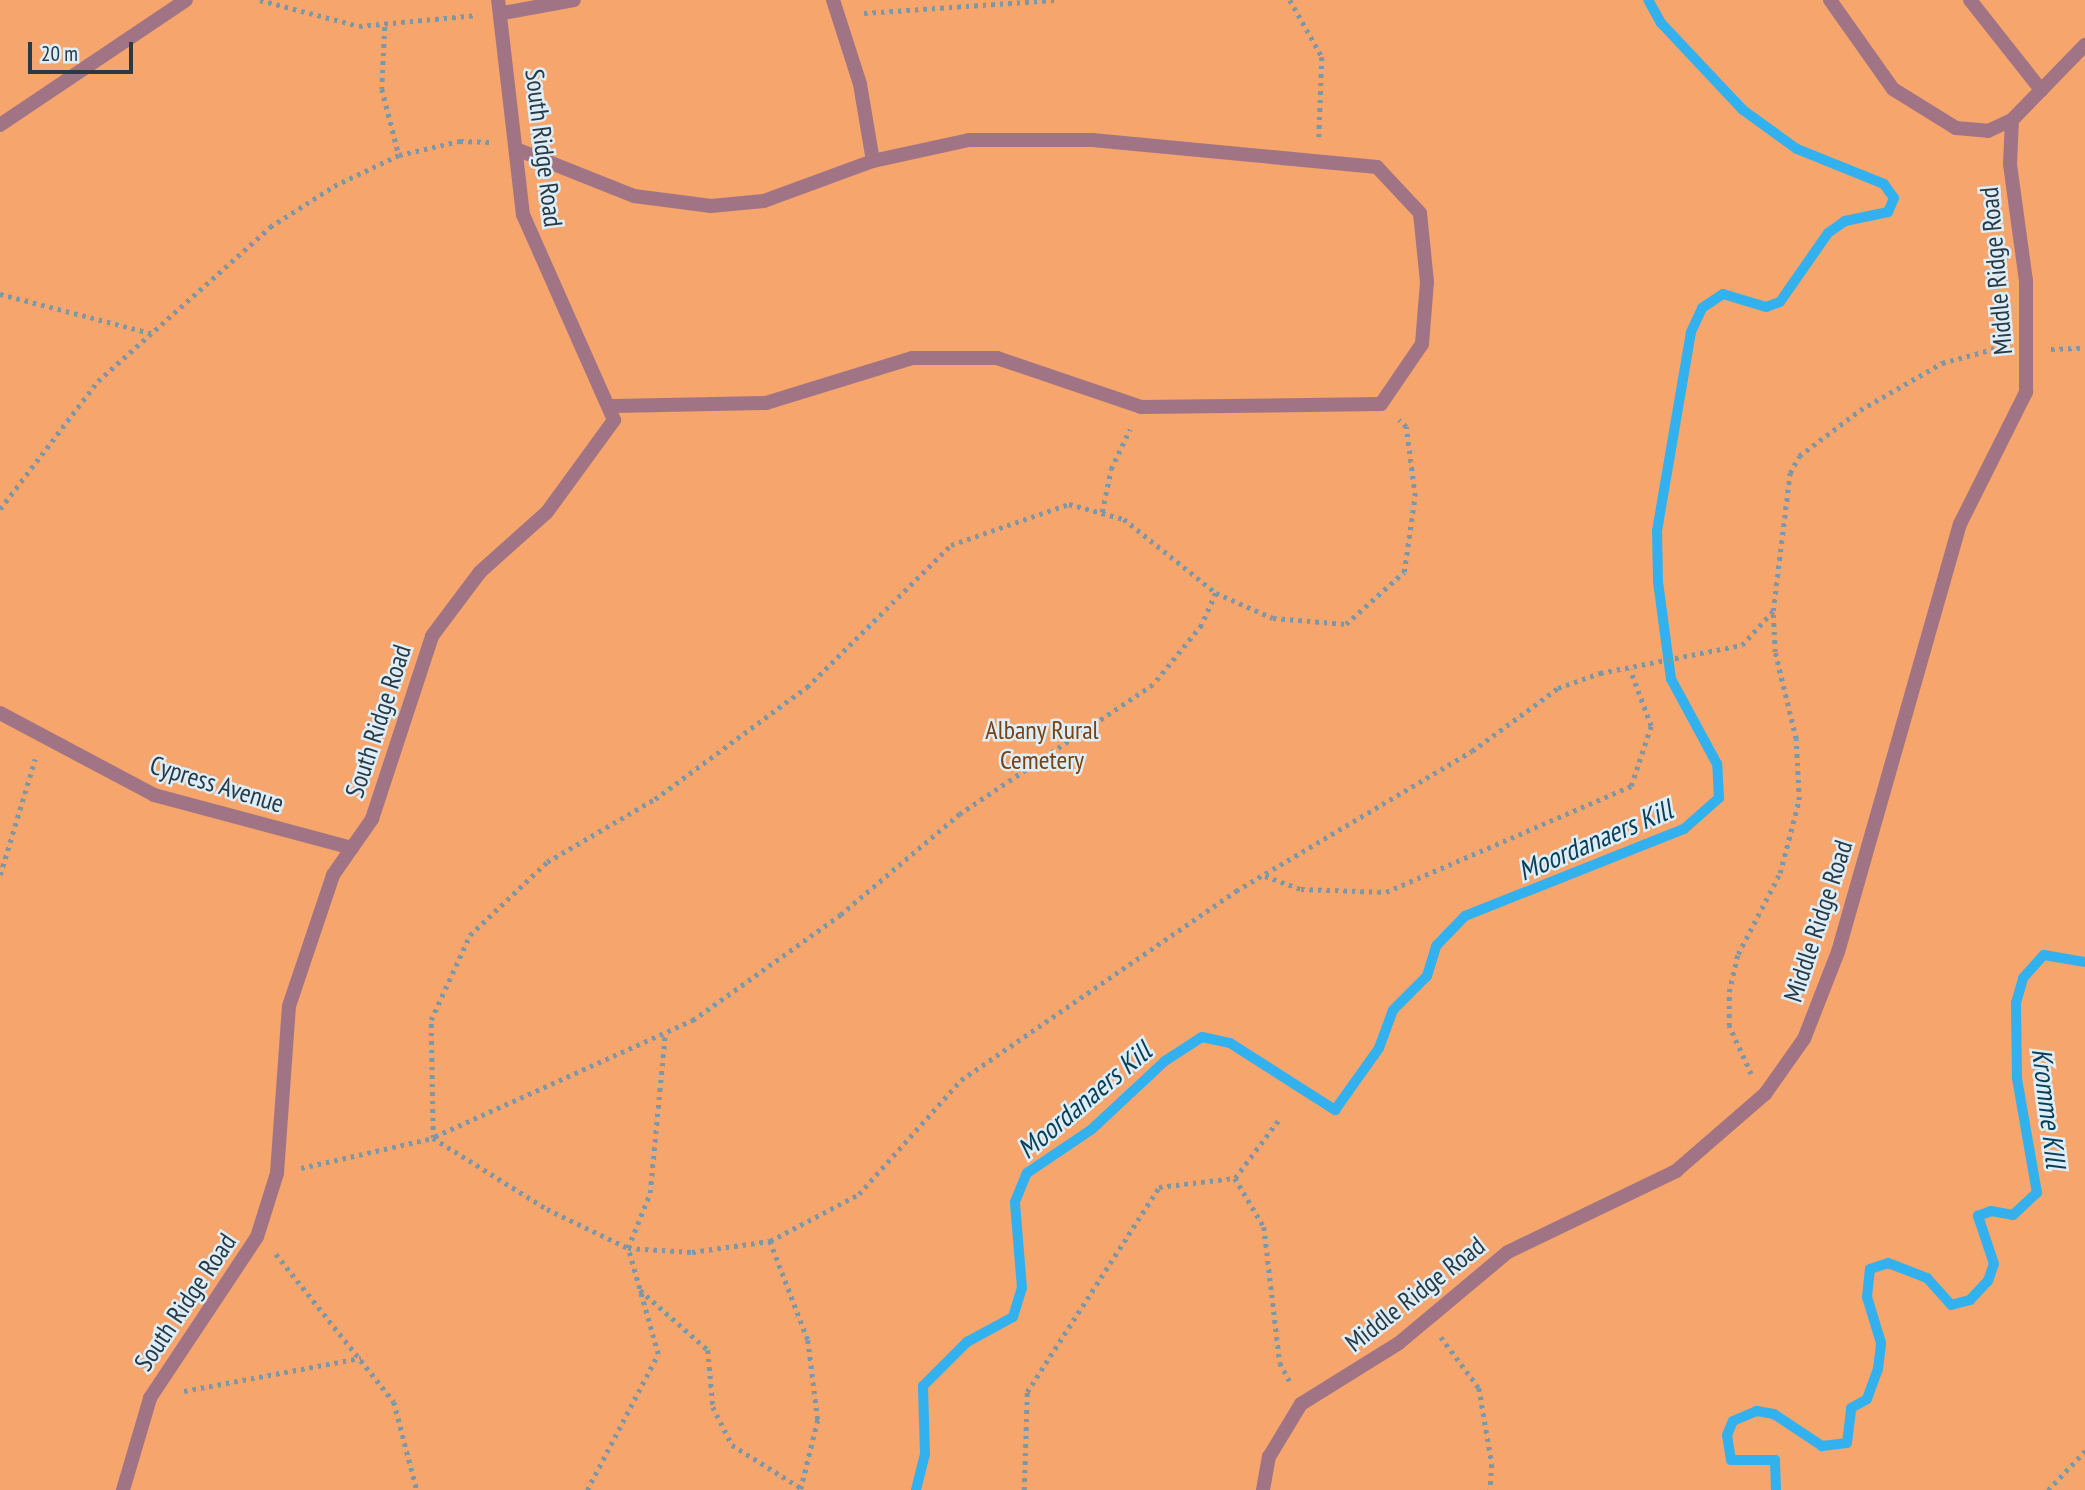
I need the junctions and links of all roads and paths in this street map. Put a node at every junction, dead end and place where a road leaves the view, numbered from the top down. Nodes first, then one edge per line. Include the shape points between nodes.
1 (186, 0) edge
2 (260, 0) edge
3 (574, 0) edge
4 (833, 0) edge
5 (1055, 0) edge
6 (1290, 0) edge
7 (1830, 0) edge
8 (1970, 0) edge
9 (501, 6) edge
10 (839, 15) junction
11 (385, 27) junction
12 (2085, 45) edge
13 (2041, 90) junction
14 (2012, 120) junction
15 (0, 125) edge
16 (516, 149) junction
17 (399, 155) junction
18 (873, 161) junction
19 (1310, 161) junction
20 (0, 294) edge
21 (152, 334) junction
22 (2029, 345) junction
23 (2085, 348) edge
24 (1381, 404) junction
25 (612, 406) junction
26 (1141, 407) junction
27 (0, 509) edge
28 (1102, 512) junction
29 (1216, 593) junction
30 (1773, 611) junction
31 (1630, 670) junction
32 (0, 713) edge
33 (44, 737) junction
34 (352, 848) junction
35 (1264, 875) junction
36 (0, 876) edge
37 (665, 1033) junction
38 (1765, 1094) junction
39 (1280, 1118) dead end
40 (433, 1138) junction
41 (277, 1174) junction
42 (1235, 1178) junction
43 (257, 1237) junction
44 (770, 1241) junction
45 (628, 1248) junction
46 (640, 1290) junction
47 (1426, 1314) junction
48 (362, 1358) junction
49 (150, 1398) junction
50 (1301, 1404) junction
51 (2085, 1451) edge
52 (801, 1489) edge
53 (123, 1490) edge
54 (416, 1490) edge
55 (587, 1490) edge
56 (1024, 1490) edge
57 (1263, 1490) edge
58 (1490, 1490) edge
59 (2048, 1490) edge

1 - 15 lane
2 - 11 path via 335,22
3 - 9 lane
4 - 10 lane
5 - 10 path
6 - 19 path via 1322,57 1322,128
7 - 14 lane via 1859,47 1917,109 1976,131
8 - 13 lane
9 - 11 path
9 - 16 lane, South Ridge Road
10 - 18 lane
11 - 17 path via 383,89
12 - 13 lane
13 - 14 lane
14 - 22 lane, Middle Ridge Road
16 - 17 path via 474,140
16 - 18 lane via 634,196 711,206 764,201
16 - 25 lane, South Ridge Road via 529,236
17 - 21 path via 334,186 270,228
18 - 19 lane via 969,140 1093,140
19 - 24 lane via 1377,167 1420,213 1427,282 1422,344
20 - 21 path
21 - 27 path via 98,381
22 - 23 path
22 - 30 path via 1942,363 1815,440 1790,473
22 - 38 lane, Middle Ridge Road via 2026,392 1960,524 1828,982 1794,1056
24 - 26 lane
24 - 29 path via 1406,427 1410,455 1415,496 1404,572 1346,624 1273,618
25 - 26 lane via 766,403 912,358 997,358
25 - 34 lane, South Ridge Road via 610,433 547,512 480,572 432,636 372,819
26 - 28 path via 1111,469
28 - 29 path via 1124,519
28 - 40 path via 1069,504 951,545 807,687 655,799 547,862 470,935 431,1020
29 - 37 path via 1202,625 1153,685 960,814 841,915 694,1020
30 - 31 path via 1742,645
30 - 38 path via 1774,652 1796,739 1800,800 1780,873 1738,954 1727,1009 1733,1042
31 - 35 path via 1558,688 1472,751
31 - 35 path via 1651,726 1631,786 1386,892 1301,889
32 - 33 lane, Cypress Avenue
33 - 34 lane, Cypress Avenue via 154,795
33 - 36 path
34 - 41 lane, South Ridge Road via 332,875 289,1006
35 - 44 path via 961,1080 859,1194
37 - 40 path
37 - 45 path via 650,1193
38 - 47 lane, Middle Ridge Road via 1676,1171 1508,1252
39 - 42 path
40 - 41 path
40 - 45 path via 547,1209
41 - 43 lane, South Ridge Road
42 - 50 path via 1264,1227 1280,1363
42 - 56 path via 1159,1187 1127,1234 1027,1392
43 - 48 path
43 - 49 lane, South Ridge Road
44 - 45 path via 692,1252
44 - 52 path via 808,1340 818,1420
45 - 46 path
46 - 52 path via 708,1350 713,1407 732,1445
46 - 55 path via 658,1354
47 - 50 lane, Middle Ridge Road via 1399,1343
47 - 58 path via 1479,1388 1492,1464
48 - 49 path
48 - 54 path via 394,1402
49 - 53 lane, South Ridge Road
50 - 57 lane, Middle Ridge Road via 1269,1457
51 - 59 path

